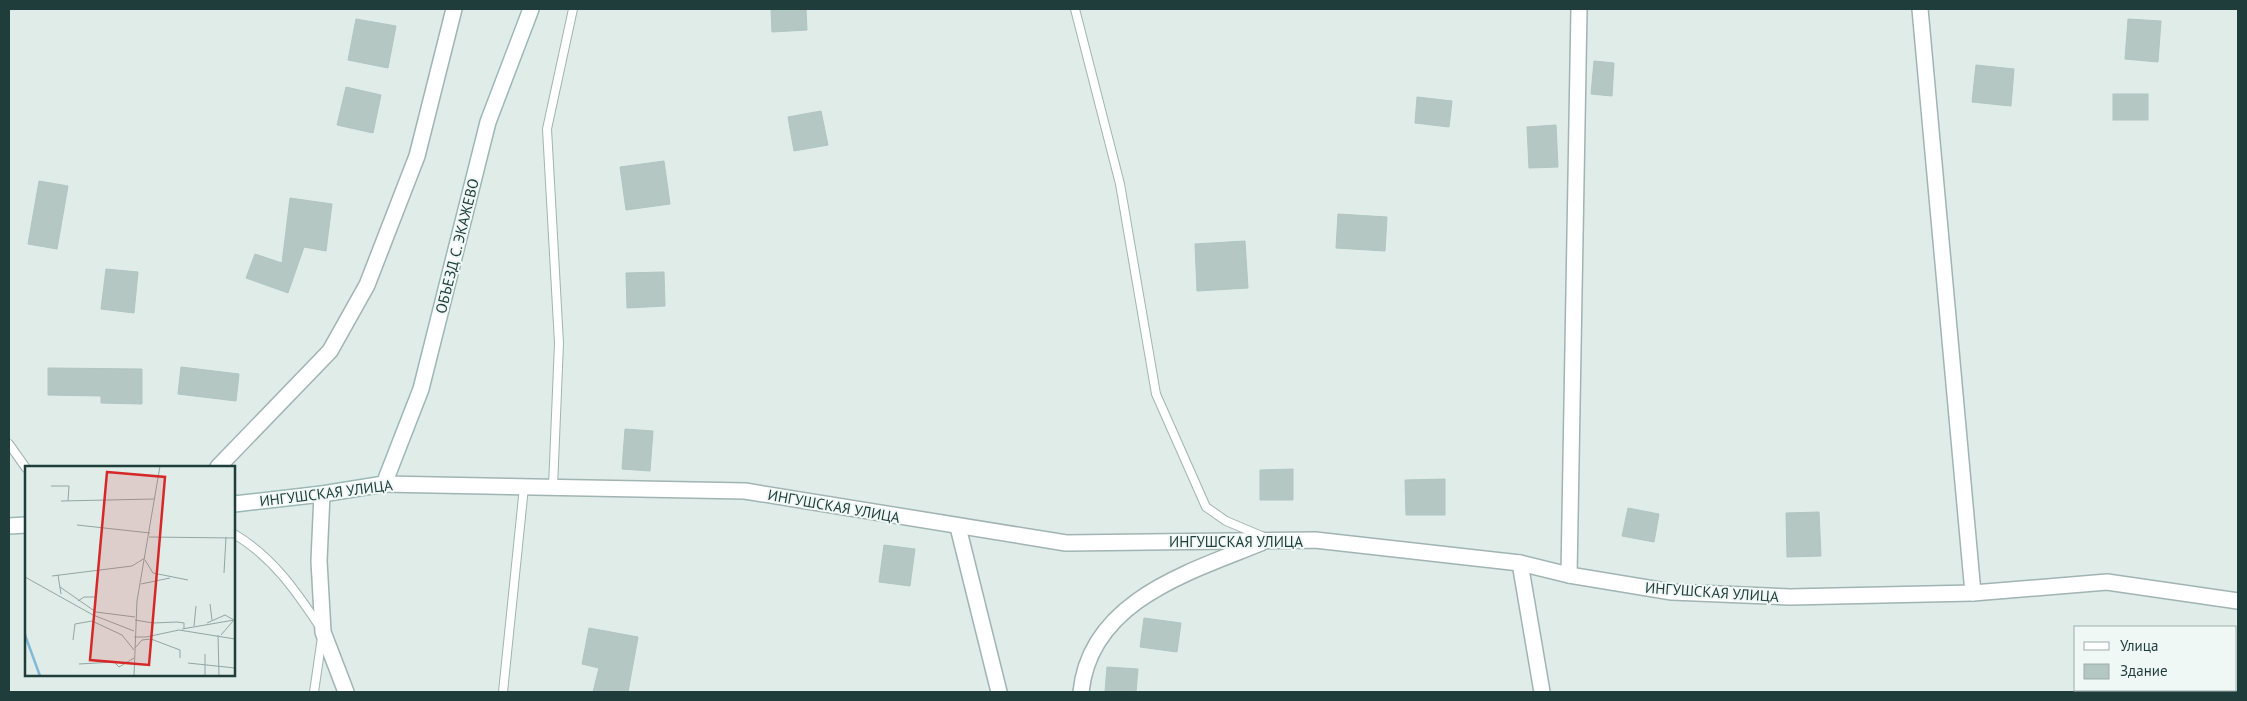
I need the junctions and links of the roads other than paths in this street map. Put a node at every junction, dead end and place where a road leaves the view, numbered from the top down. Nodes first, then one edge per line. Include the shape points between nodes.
1 (454, 9) edge
2 (532, 9) edge
3 (573, 9) edge
4 (1075, 9) edge
5 (1579, 9) edge
6 (1920, 9) edge
7 (9, 444) edge
8 (219, 466) edge
9 (25, 467) edge
10 (384, 484) junction
11 (524, 487) junction
12 (553, 487) junction
13 (322, 494) junction
14 (235, 504) edge
15 (25, 525) edge
16 (9, 526) edge
17 (958, 527) junction
18 (235, 535) edge
19 (1270, 540) junction
20 (1520, 563) junction
21 (1569, 576) junction
22 (1973, 593) junction
23 (2238, 601) edge
24 (323, 632) junction
25 (314, 692) edge
26 (346, 692) edge
27 (503, 692) edge
28 (999, 692) edge
29 (1082, 692) edge
30 (1542, 692) edge

1 - 8 street via 417,156 367,285 330,351
2 - 10 street, ОБЪЕЗД С. ЭКАЖЕВО via 488,122 421,389
3 - 12 lane via 547,129 558,343
4 - 19 lane via 1120,184 1156,394 1206,506 1226,522
5 - 21 street
6 - 22 street
7 - 9 lane
10 - 11 street, ИНГУШСКАЯ УЛИЦА
10 - 13 street, ИНГУШСКАЯ УЛИЦА
11 - 12 street, ИНГУШСКАЯ УЛИЦА
11 - 27 lane
12 - 17 street, ИНГУШСКАЯ УЛИЦА via 744,492
13 - 14 street, ИНГУШСКАЯ УЛИЦА
13 - 24 street via 319,561
15 - 16 street
17 - 19 street, ИНГУШСКАЯ УЛИЦА via 1066,543
17 - 28 street
18 - 24 lane via 269,560 293,586
19 - 20 street, ИНГУШСКАЯ УЛИЦА via 1315,540
19 - 29 street via 1187,572 1151,591 1125,610 1106,628 1093,650 1083,678
20 - 21 street, ИНГУШСКАЯ УЛИЦА
20 - 30 street
21 - 22 street, ИНГУШСКАЯ УЛИЦА via 1682,593 1790,597
22 - 23 street, ИНГУШСКАЯ УЛИЦА via 2107,582
24 - 25 lane
24 - 26 street

